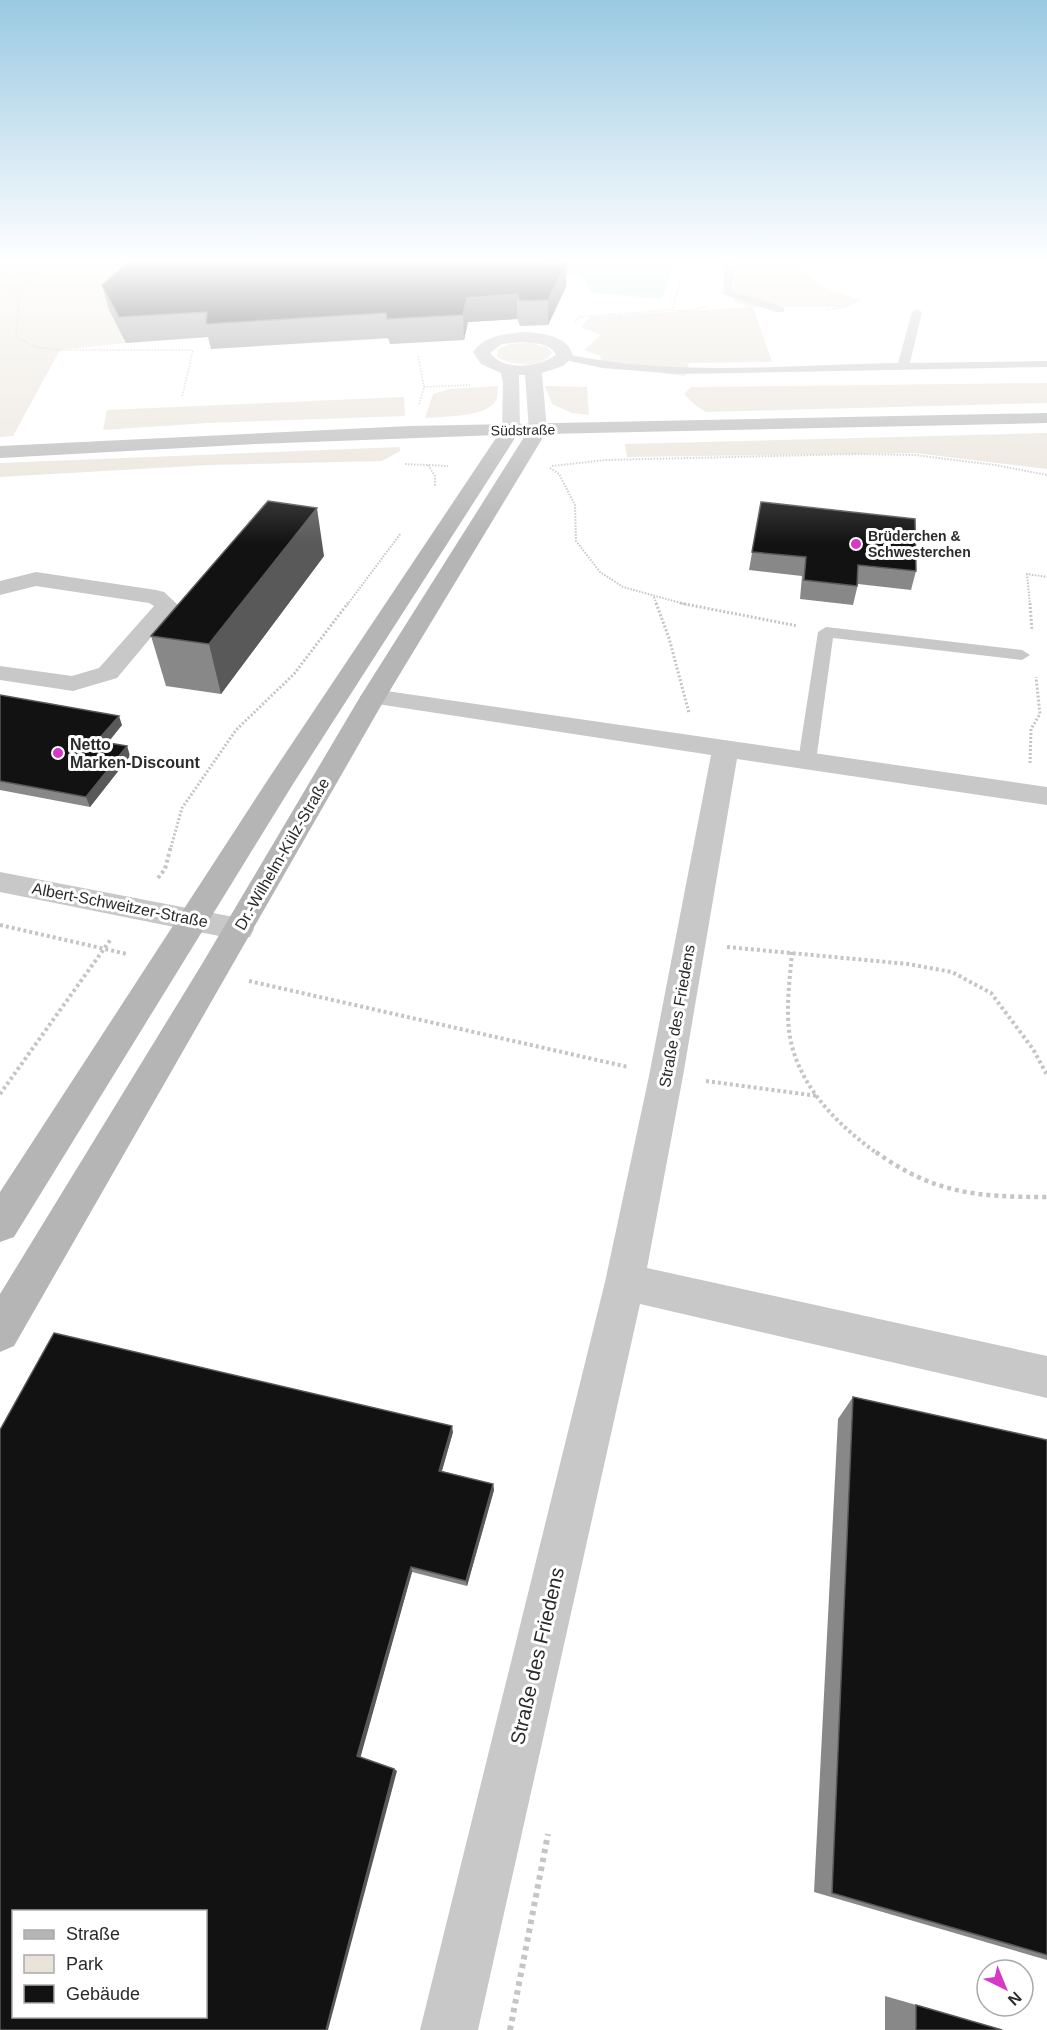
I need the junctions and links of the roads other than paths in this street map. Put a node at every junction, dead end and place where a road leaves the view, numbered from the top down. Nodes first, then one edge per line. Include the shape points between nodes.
1 (483, 355) edge
2 (906, 355) edge
3 (565, 357) joint
4 (1047, 364) edge
5 (903, 367) junction
6 (509, 369) junction
7 (533, 369) junction
8 (1047, 418) edge
9 (524, 430) junction
10 (0, 453) edge
11 (0, 588) edge
12 (1022, 655) dead end
13 (0, 673) edge
14 (373, 697) junction
15 (708, 747) junction
16 (807, 760) junction
17 (1047, 796) edge
18 (0, 882) edge
19 (195, 919) junction
20 (239, 929) junction
21 (0, 1225) edge
22 (625, 1282) junction
23 (0, 1332) edge
24 (1047, 1377) edge
25 (449, 2030) edge

1 - 6 street via 484,360
2 - 5 lane
3 - 5 lane via 602,365 679,371
3 - 7 street via 548,367
4 - 5 lane
6 - 7 street
6 - 9 street, Dr.-Wilhelm-Külz-Straße
7 - 9 street
8 - 9 street, Südstraße
9 - 10 street, Südstraße via 190,440
9 - 14 street, Dr.-Wilhelm-Külz-Straße
9 - 19 street via 286,775
11 - 13 street via 36,579 156,597 167,605 108,673 73,684
12 - 16 lane via 826,632
14 - 15 street
14 - 20 street, Dr.-Wilhelm-Külz-Straße
15 - 16 street
15 - 22 street, Straße des Friedens via 690,945
16 - 17 street
18 - 19 street, Albert-Schweitzer-Straße
19 - 20 street, Albert-Schweitzer-Straße
19 - 21 street
20 - 23 street, Dr.-Wilhelm-Külz-Straße
22 - 24 street
22 - 25 street, Straße des Friedens

